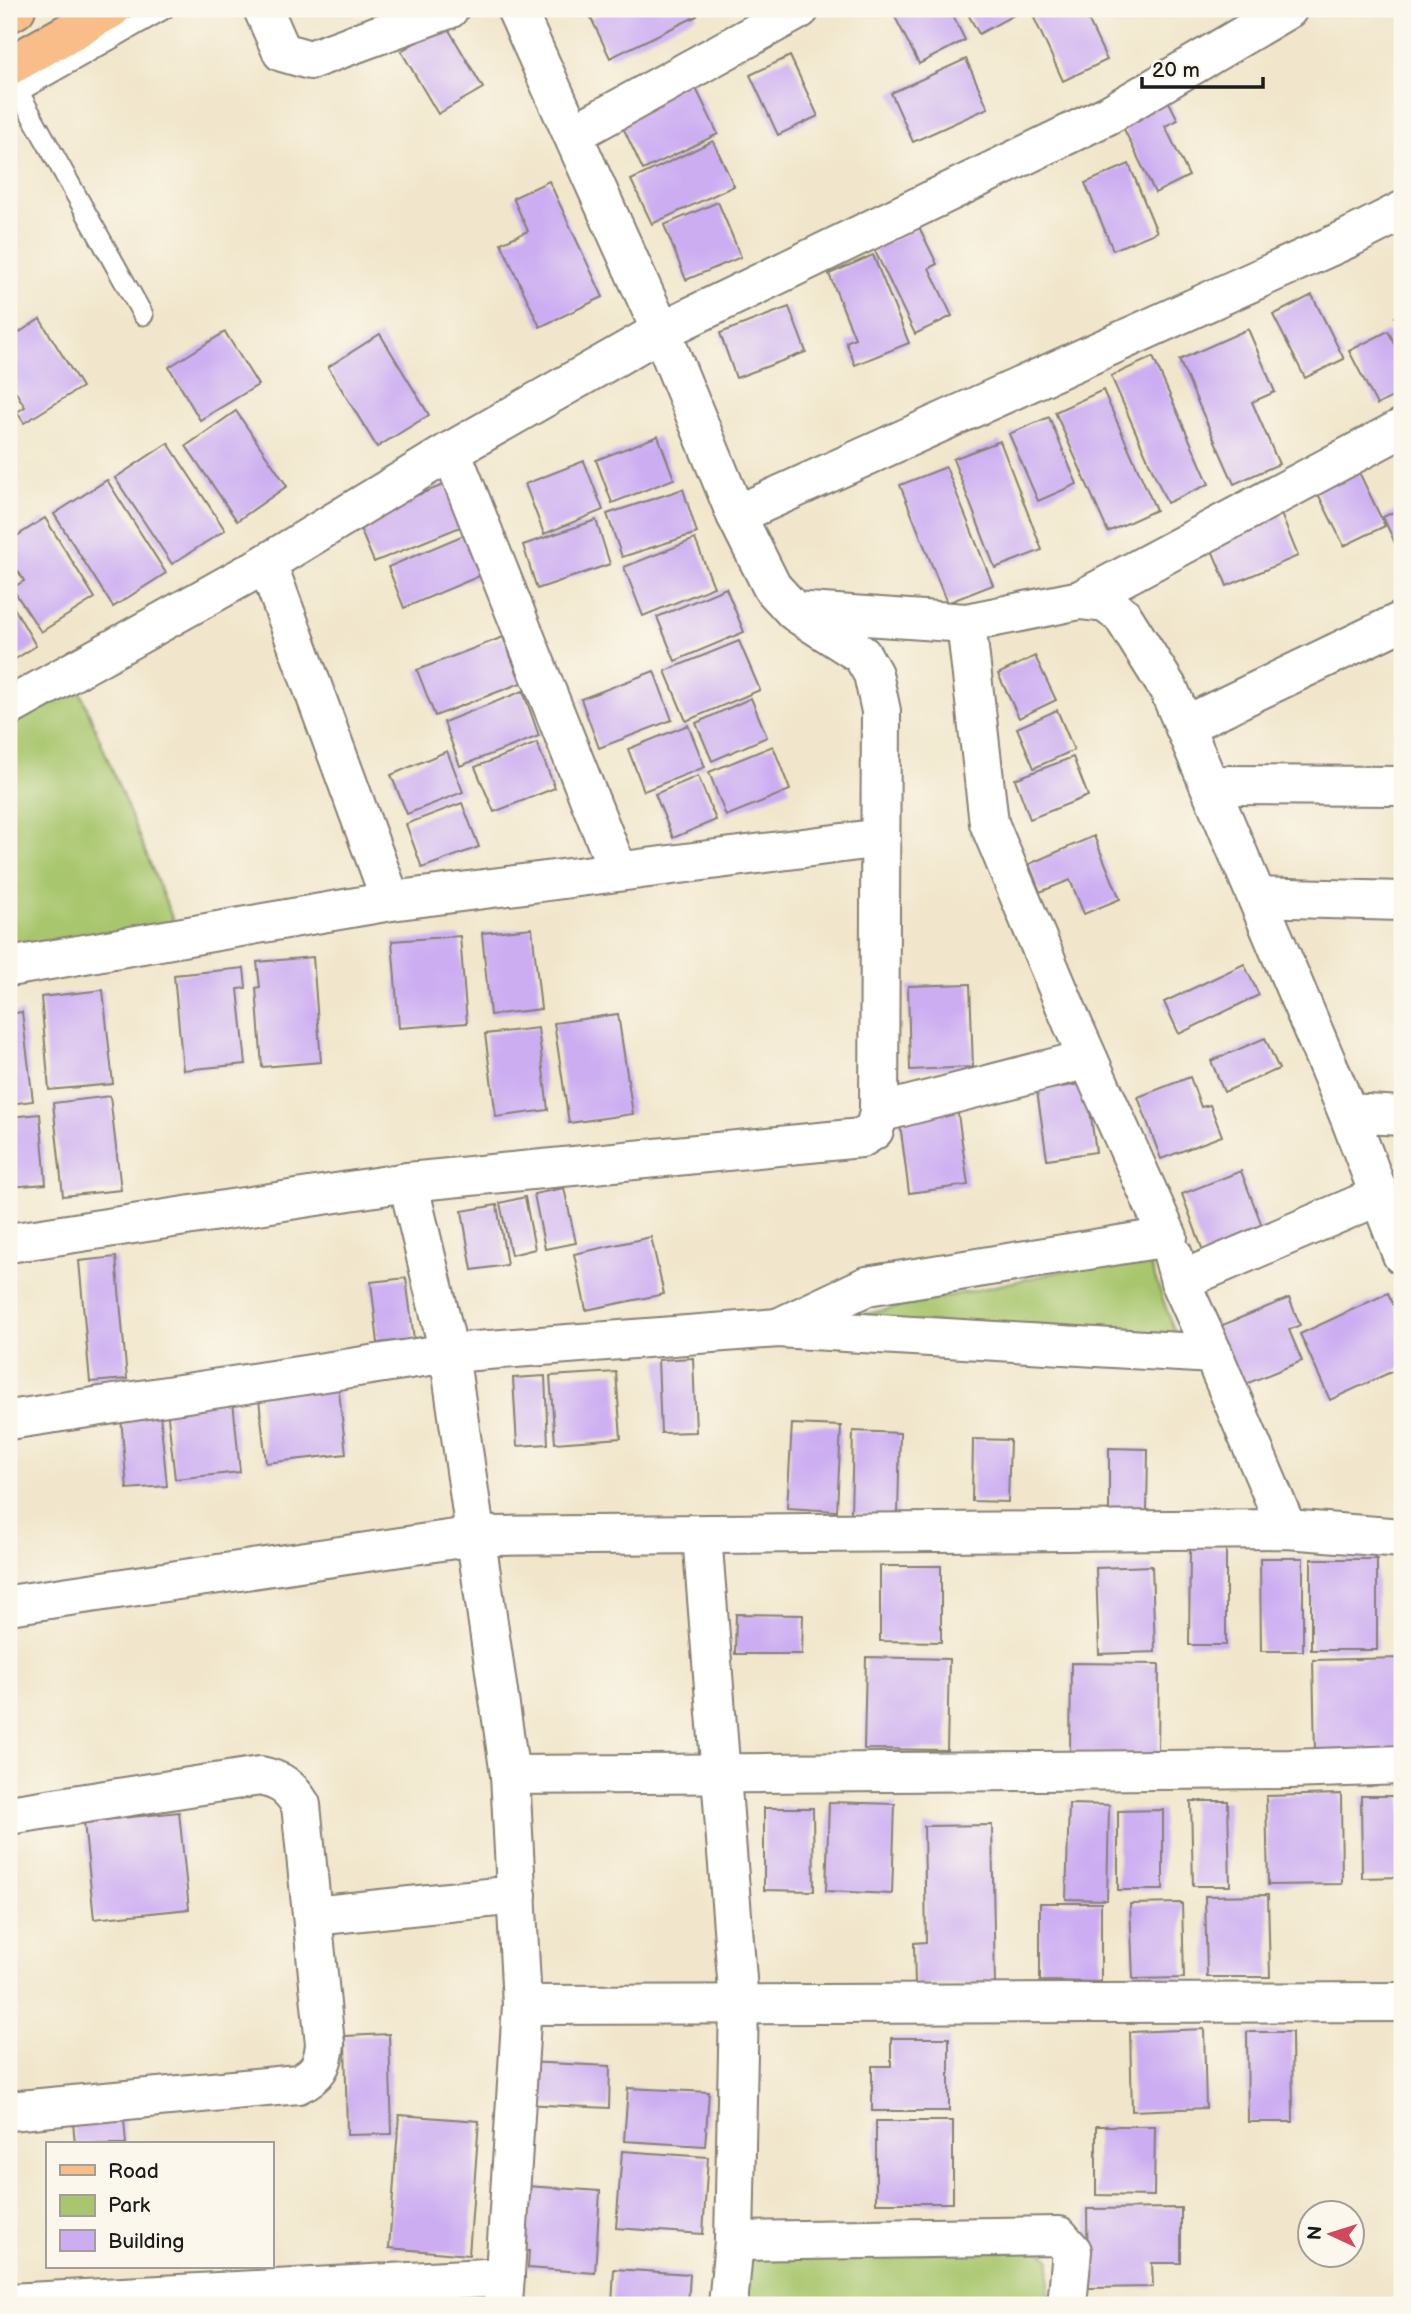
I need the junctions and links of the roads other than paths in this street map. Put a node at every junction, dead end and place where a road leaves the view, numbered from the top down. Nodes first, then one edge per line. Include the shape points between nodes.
1 (16, 9) edge
2 (111, 9) edge
3 (164, 9) edge
4 (263, 9) edge
5 (449, 9) edge
6 (516, 9) edge
7 (800, 9) edge
8 (1288, 9) edge
9 (9, 13) edge
10 (12, 85) edge
11 (575, 133) junction
12 (1402, 211) edge
13 (143, 315) dead end
14 (661, 331) junction
15 (1402, 428) edge
16 (452, 451) junction
17 (736, 515) junction
18 (267, 563) junction
19 (1080, 600) junction
20 (794, 611) junction
21 (966, 623) junction
22 (1400, 623) edge
23 (9, 707) edge
24 (1184, 726) junction
25 (1210, 785) junction
26 (1402, 786) edge
27 (881, 838) junction
28 (618, 871) junction
29 (1257, 897) junction
30 (391, 901) junction
31 (1402, 901) edge
32 (9, 967) edge
33 (1088, 1059) junction
34 (1348, 1112) junction
35 (879, 1113) junction
36 (1402, 1116) edge
37 (408, 1182) junction
38 (1378, 1196) junction
39 (1168, 1237) junction
40 (9, 1243) edge
41 (1402, 1255) edge
42 (1180, 1281) junction
43 (778, 1328) junction
44 (449, 1353) junction
45 (1213, 1354) junction
46 (9, 1420) edge
47 (1287, 1529) junction
48 (702, 1535) junction
49 (475, 1536) junction
50 (1402, 1538) edge
51 (9, 1605) edge
52 (1402, 1765) edge
53 (723, 1773) junction
54 (510, 1775) junction
55 (9, 1815) edge
56 (517, 1895) junction
57 (313, 1916) junction
58 (1402, 2002) edge
59 (739, 2004) junction
60 (522, 2005) junction
61 (9, 2111) edge
62 (734, 2241) junction
63 (504, 2291) edge
64 (9, 2303) edge
65 (728, 2305) edge
66 (1067, 2305) edge

1 - 9 main road
2 - 10 main road
3 - 10 lane
4 - 5 street via 282,52 310,60
6 - 11 street
7 - 11 street
8 - 14 street via 1108,115
10 - 13 lane
11 - 14 street
12 - 17 street
14 - 16 street
14 - 17 street
15 - 19 street
16 - 18 street
16 - 28 street
17 - 20 street via 772,587
18 - 23 street
18 - 30 street
19 - 21 street
19 - 24 street via 1105,603 1122,615 1169,690
20 - 21 street
20 - 27 street via 862,655 873,674 881,711
21 - 33 street via 989,822
22 - 24 street
24 - 25 street
25 - 26 street
25 - 29 street
27 - 28 street
27 - 35 street
28 - 30 street
29 - 31 street
29 - 34 street
30 - 32 street
33 - 35 street
33 - 39 street
34 - 36 street
34 - 38 street
35 - 37 street via 874,1130 861,1139
37 - 40 street
37 - 44 street
38 - 41 street
38 - 42 street
39 - 42 street
39 - 43 street via 867,1286
42 - 45 street
43 - 44 street
43 - 45 street
44 - 46 street
44 - 49 street
45 - 47 street
47 - 48 street
47 - 50 street
48 - 49 street
48 - 53 street
49 - 51 street
49 - 54 street
52 - 53 street
53 - 54 street
53 - 59 street
54 - 56 street
55 - 57 street via 260,1776 275,1779 290,1787 301,1805
56 - 57 street
56 - 60 street
57 - 61 street via 325,2044 323,2064 311,2078 298,2084
58 - 59 street
59 - 60 street
59 - 62 street
60 - 63 street
62 - 65 street
62 - 66 street via 1059,2236 1072,2251
63 - 64 street

